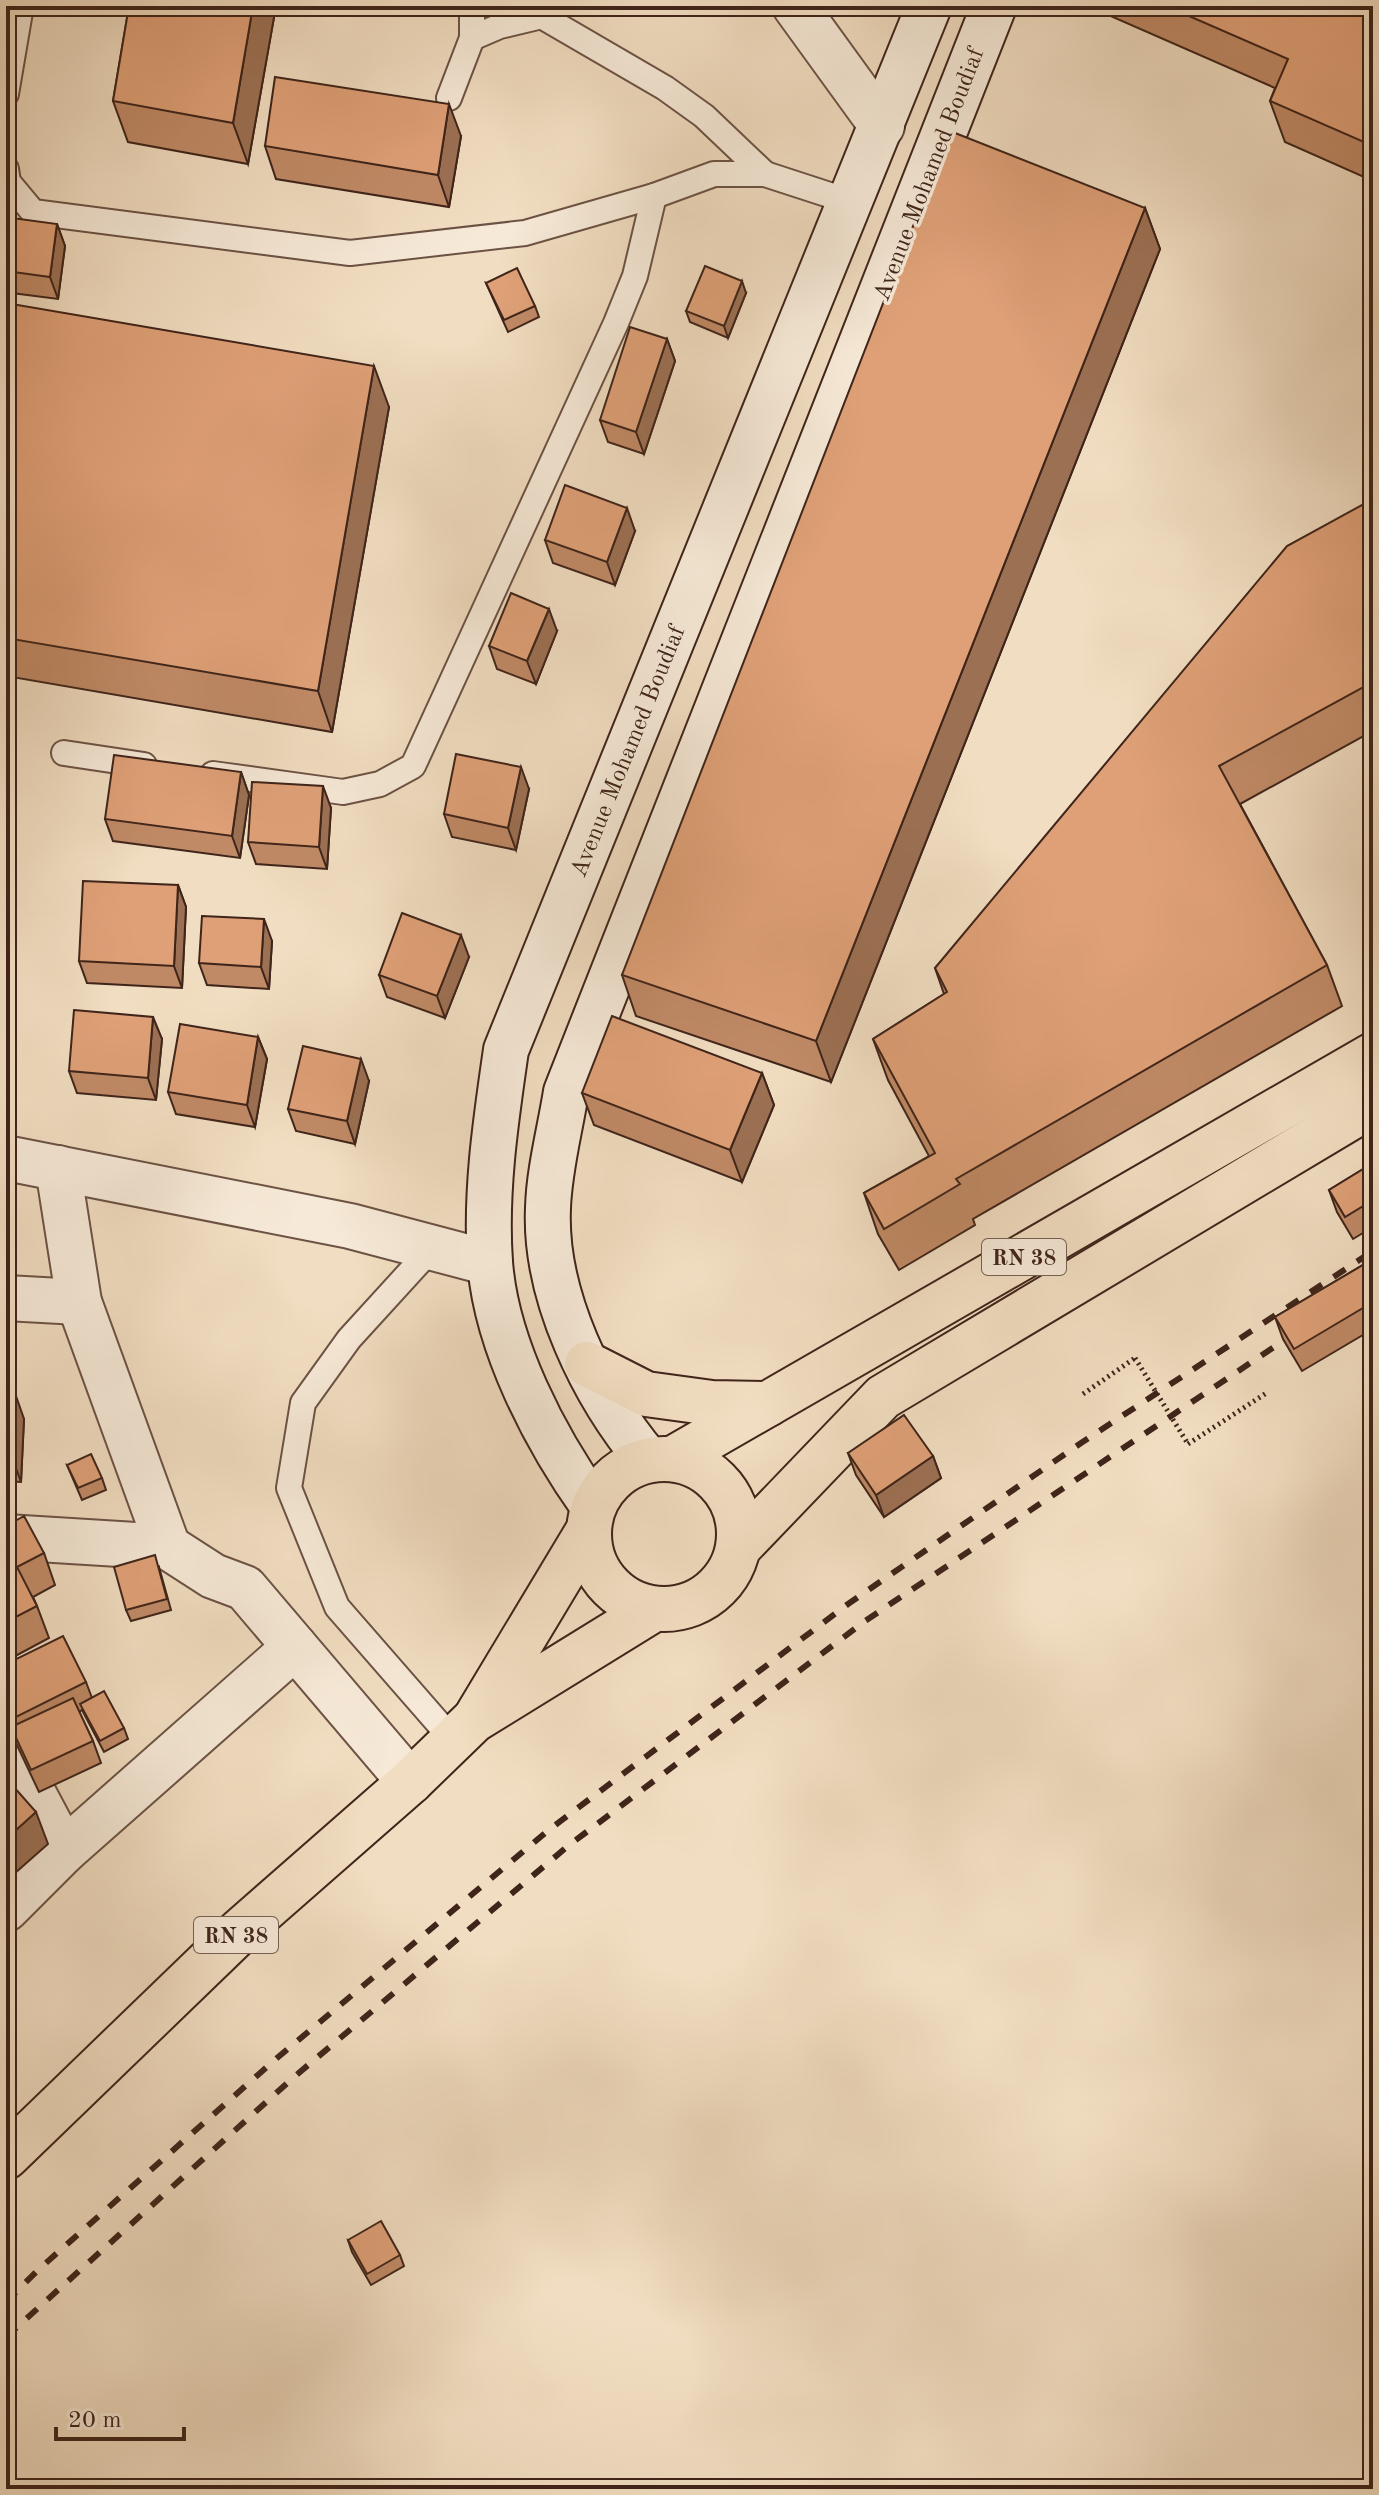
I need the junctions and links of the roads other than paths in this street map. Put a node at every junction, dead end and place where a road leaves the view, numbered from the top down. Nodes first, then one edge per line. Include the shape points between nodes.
1 (21, 6) edge
2 (472, 6) edge
3 (795, 6) edge
4 (929, 6) edge
5 (994, 6) edge
6 (533, 11) edge
7 (472, 38) junction
8 (6, 94) edge
9 (449, 98) dead end
10 (882, 126) junction
11 (6, 169) edge
12 (765, 174) junction
13 (654, 196) junction
14 (851, 202) junction
15 (64, 753) dead end
16 (1373, 1055) edge
17 (1373, 1104) edge
18 (6, 1158) edge
19 (58, 1168) junction
20 (432, 1248) junction
21 (490, 1263) junction
22 (6, 1298) edge
23 (79, 1302) junction
24 (587, 1364) junction
25 (771, 1404) junction
26 (661, 1459) junction
27 (590, 1519) junction
28 (6, 1537) edge
29 (168, 1547) junction
30 (739, 1547) junction
31 (654, 1609) junction
32 (295, 1647) junction
33 (464, 1730) junction
34 (6, 1742) edge
35 (410, 1782) junction
36 (64, 1851) junction
37 (6, 1909) edge
38 (6, 2157) edge

1 - 8 lane
2 - 7 lane
3 - 10 main road
4 - 10 main road, Avenue Mohamed Boudiaf
5 - 24 main road, Avenue Mohamed Boudiaf via 566,1092 548,1209 558,1300
6 - 7 lane
6 - 12 lane via 665,88 704,116
7 - 9 lane
10 - 14 main road, Avenue Mohamed Boudiaf
11 - 13 lane via 8,182 33,212 350,253 525,233
12 - 13 lane via 714,174
12 - 14 lane
13 - 15 lane via 635,276 616,323 413,766 380,784 343,792
14 - 21 main road, Avenue Mohamed Boudiaf via 506,1050 493,1140
16 - 25 main road, RN 38
17 - 30 main road, RN 38 via 883,1397
18 - 19 main road
19 - 20 main road via 350,1226
19 - 23 main road
20 - 21 main road
20 - 33 lane via 349,1339 303,1403 289,1488 337,1607
21 - 27 main road, Avenue Mohamed Boudiaf via 503,1331
22 - 23 main road
23 - 29 main road
24 - 25 main road via 646,1394
24 - 26 main road, Avenue Mohamed Boudiaf via 603,1400
25 - 26 main road, RN 38
26 - 27 main road, RN 38 via 625,1469 606,1485
26 - 30 main road via 697,1466 718,1480 736,1511
27 - 31 main road via 591,1556 604,1582 627,1600
27 - 33 main road, RN 38
28 - 29 main road
29 - 32 main road via 213,1576 245,1588
30 - 31 main road, RN 38 via 729,1574 709,1596 683,1608
31 - 33 main road, RN 38
32 - 35 main road
32 - 36 main road
33 - 35 main road, RN 38
34 - 36 main road
35 - 38 main road, RN 38 via 240,1931
36 - 37 main road

